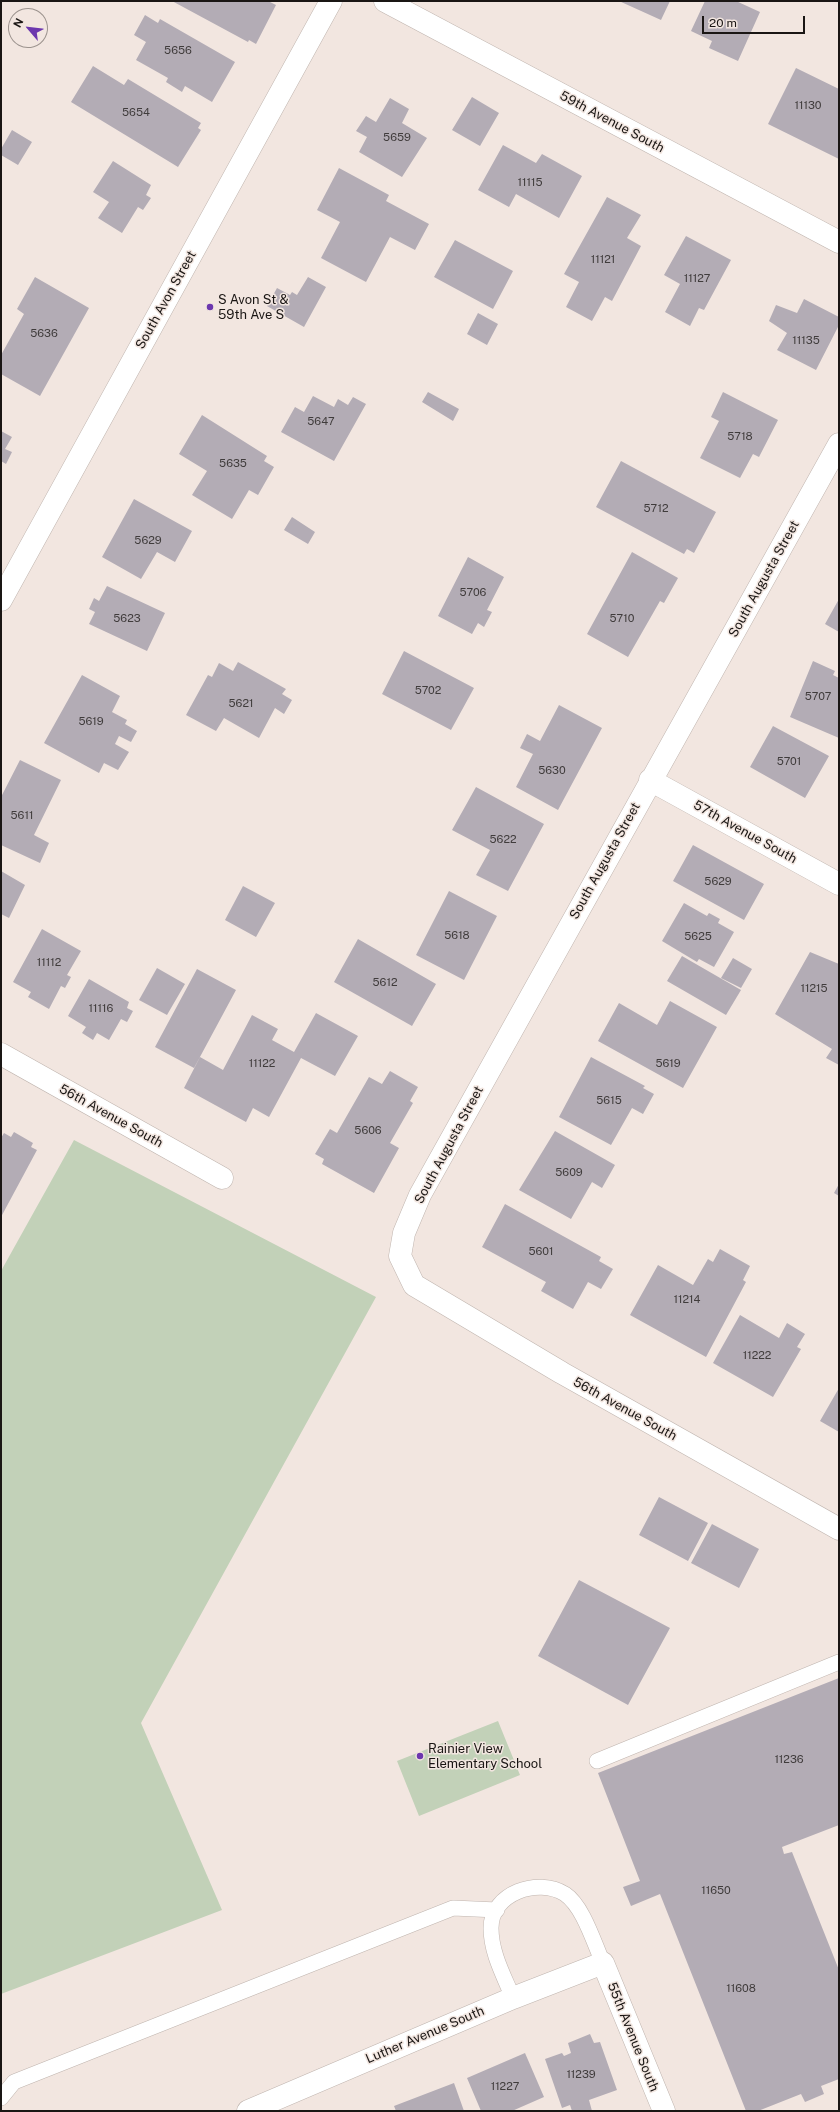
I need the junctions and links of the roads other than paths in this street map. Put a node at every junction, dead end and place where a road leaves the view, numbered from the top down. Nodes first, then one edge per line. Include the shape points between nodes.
1 (331, 1) edge
2 (385, 1) edge
3 (839, 242) edge
4 (839, 444) edge
5 (1, 600) edge
6 (650, 780) junction
7 (839, 884) edge
8 (1, 1054) edge
9 (222, 1178) dead end
10 (414, 1285) joint
11 (839, 1528) edge
12 (839, 1662) edge
13 (597, 1761) dead end
14 (497, 1910) junction
15 (603, 1963) junction
16 (513, 1998) junction
17 (1, 2098) edge
18 (248, 2111) edge
19 (664, 2111) edge

1 - 5 street, South Avon Street
2 - 3 street, 59th Avenue South
4 - 6 street, South Augusta Street
6 - 7 street, 57th Avenue South
6 - 10 street, South Augusta Street via 420,1195 404,1233 400,1256
8 - 9 street, 56th Avenue South
10 - 11 street, 56th Avenue South via 562,1373
12 - 13 lane
14 - 15 lane via 506,1898 525,1888 545,1886 566,1894 581,1913
14 - 16 lane via 491,1927 494,1951
14 - 17 lane via 453,1908 14,2082
15 - 16 street, Luther Avenue South
15 - 19 street, 55th Avenue South
16 - 18 street, Luther Avenue South

